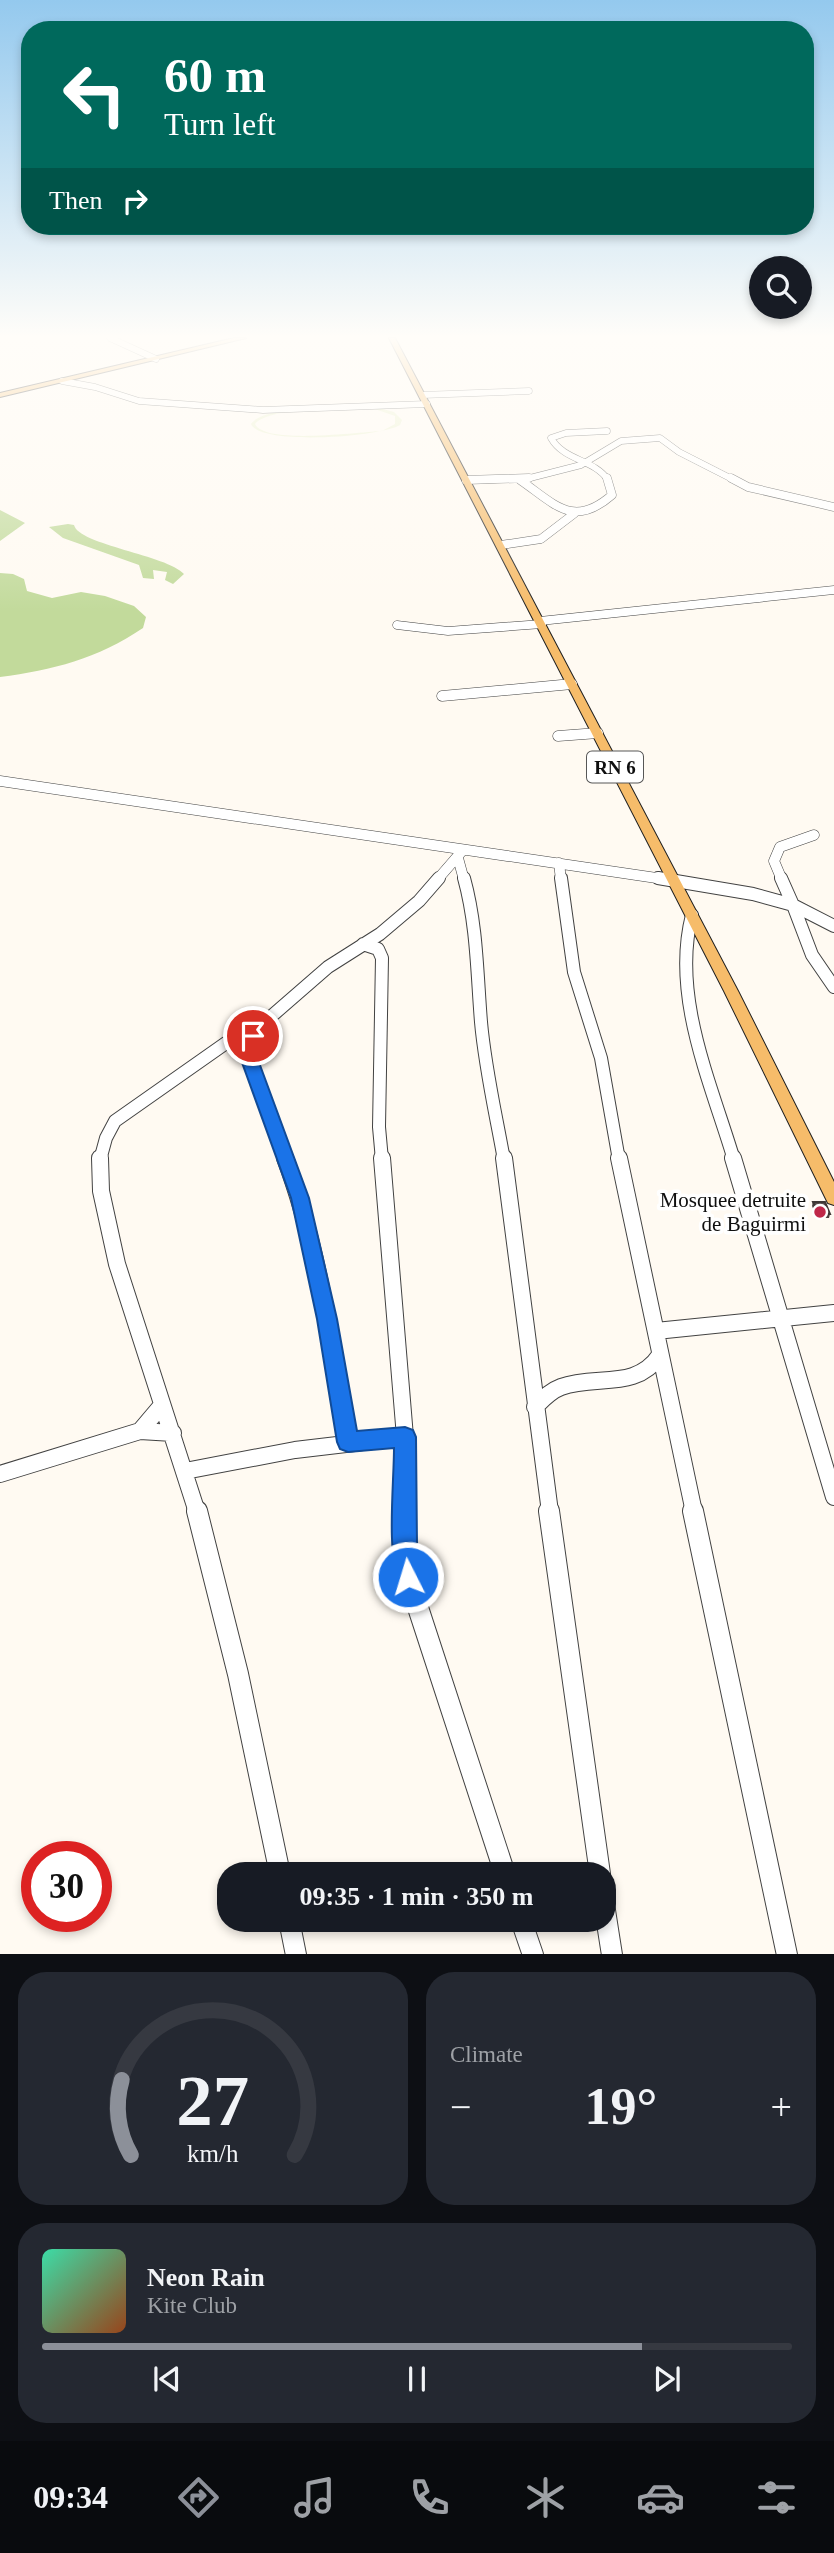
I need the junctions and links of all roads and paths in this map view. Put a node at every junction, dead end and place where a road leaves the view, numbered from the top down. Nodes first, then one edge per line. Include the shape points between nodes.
1 (440, 429) edge
2 (607, 431) dead end
3 (586, 463) junction
4 (466, 480) junction
5 (520, 480) junction
6 (834, 507) edge
7 (575, 513) junction
8 (500, 545) junction
9 (834, 590) edge
10 (541, 622) junction
11 (397, 625) dead end
12 (572, 684) junction
13 (442, 696) dead end
14 (598, 733) junction
15 (558, 736) dead end
16 (0, 782) edge
17 (814, 835) dead end
18 (461, 854) junction
19 (559, 863) junction
20 (675, 882) junction
21 (793, 905) junction
22 (692, 915) junction
23 (834, 926) edge
24 (363, 944) junction
25 (834, 987) edge
26 (258, 1027) junction
27 (226, 1043) junction
28 (248, 1057) junction
29 (834, 1199) edge
30 (834, 1313) edge
31 (780, 1319) junction
32 (656, 1331) junction
33 (660, 1355) junction
34 (162, 1405) junction
35 (536, 1407) junction
36 (140, 1431) junction
37 (173, 1433) junction
38 (405, 1437) junction
39 (348, 1442) junction
40 (185, 1471) junction
41 (0, 1474) edge
42 (834, 1497) edge
43 (278, 1862) edge
44 (501, 1862) edge
45 (598, 1862) edge
46 (291, 1932) edge
47 (525, 1932) edge
48 (608, 1932) edge
49 (296, 1954) edge
50 (533, 1954) edge
51 (612, 1954) edge
52 (787, 1954) edge

1 - 4 main road, RN 6
2 - 3 street via 551,438 556,448
3 - 5 street
3 - 6 street via 621,441 660,438 748,486
3 - 7 street via 607,478 613,492 596,509
4 - 5 street
4 - 8 main road, RN 6
5 - 7 street via 554,507
7 - 8 street via 541,539
8 - 10 main road, RN 6
9 - 10 street
10 - 11 street via 448,631
10 - 12 main road, RN 6
12 - 13 street
12 - 14 main road, RN 6
14 - 15 street
14 - 20 main road, RN 6
16 - 18 street
17 - 21 street via 775,853 774,861
18 - 19 street
18 - 24 street via 419,901
18 - 35 street
19 - 20 street
19 - 32 street via 574,972 601,1058
20 - 21 street
20 - 22 main road, RN 6
21 - 23 street
21 - 25 street via 812,955
22 - 29 main road, RN 6
22 - 31 street via 687,930 688,999
24 - 26 street via 328,967
24 - 38 street via 378,949 382,958 379,1127
26 - 27 street
26 - 28 street
27 - 28 street via 240,1047
27 - 34 street via 116,1121 104,1138 99,1161 101,1191 118,1262
28 - 39 street via 300,1198
30 - 31 street
31 - 32 street
31 - 42 street
32 - 33 street
33 - 35 street via 656,1364 636,1376 560,1387
33 - 52 street
34 - 36 street
34 - 37 street
35 - 45 street
36 - 37 street
36 - 41 street
37 - 40 street
38 - 39 street
38 - 44 street via 408,1577
39 - 40 street
40 - 43 street via 241,1681
46 - 49 street
47 - 50 street
48 - 51 street

